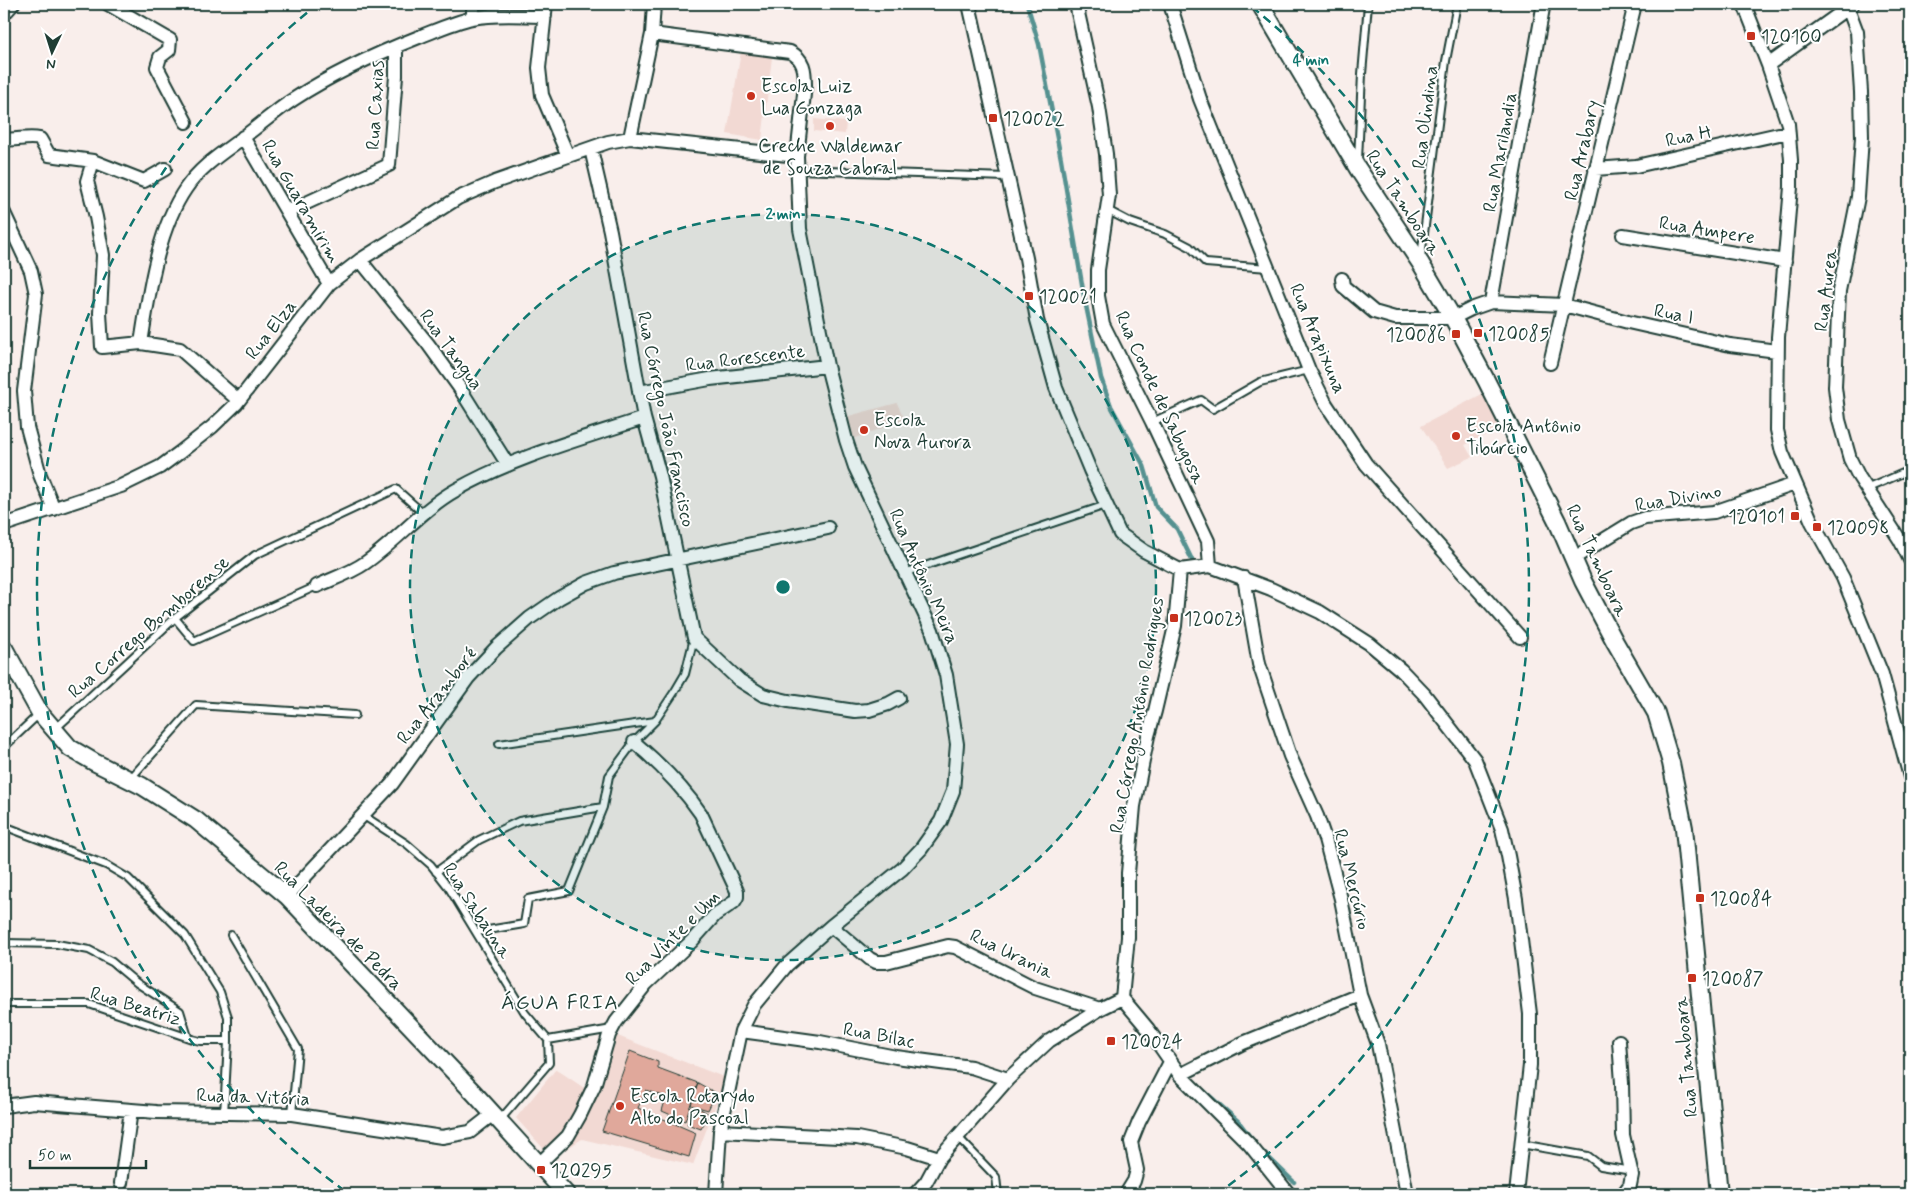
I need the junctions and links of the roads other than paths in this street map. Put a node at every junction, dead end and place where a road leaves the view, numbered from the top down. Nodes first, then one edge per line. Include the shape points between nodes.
1 (12, 4) edge
2 (108, 4) edge
3 (473, 4) edge
4 (654, 4) edge
5 (969, 4) edge
6 (1076, 4) edge
7 (1170, 4) edge
8 (1260, 4) edge
9 (1368, 4) edge
10 (1457, 4) edge
11 (1635, 4) edge
12 (1744, 4) edge
13 (1851, 6) edge
14 (1543, 8) dead end
15 (545, 10) edge
16 (4, 14) edge
17 (473, 18) junction
18 (652, 34) junction
19 (396, 47) junction
20 (1768, 65) junction
21 (186, 122) dead end
22 (1788, 132) junction
23 (243, 138) junction
24 (630, 138) junction
25 (4, 139) edge
26 (591, 149) junction
27 (568, 156) junction
28 (797, 156) junction
29 (93, 161) junction
30 (165, 169) dead end
31 (1358, 169) junction
32 (797, 170) junction
33 (1595, 170) junction
34 (1007, 177) junction
35 (1107, 210) junction
36 (287, 212) junction
37 (4, 213) edge
38 (1623, 235) dead end
39 (360, 260) junction
40 (1784, 261) junction
41 (1421, 264) junction
42 (1268, 268) junction
43 (1342, 279) dead end
44 (329, 284) junction
45 (1491, 302) junction
46 (1564, 305) junction
47 (1453, 318) junction
48 (141, 343) junction
49 (1778, 350) junction
50 (1550, 363) dead end
51 (827, 366) junction
52 (1309, 370) junction
53 (639, 392) junction
54 (238, 400) junction
55 (644, 418) junction
56 (1152, 422) junction
57 (508, 465) junction
58 (1910, 470) edge
59 (1795, 484) junction
60 (1866, 489) junction
61 (1106, 505) junction
62 (54, 509) junction
63 (424, 514) junction
64 (4, 525) edge
65 (828, 528) dead end
66 (1908, 552) edge
67 (1574, 558) junction
68 (679, 560) junction
69 (1210, 566) junction
70 (1180, 570) junction
71 (904, 573) junction
72 (1244, 578) junction
73 (317, 586) joint
74 (175, 618) junction
75 (1520, 637) dead end
76 (694, 638) junction
77 (4, 648) edge
78 (899, 698) dead end
79 (40, 713) junction
80 (355, 715) dead end
81 (655, 721) junction
82 (54, 731) junction
83 (634, 742) junction
84 (499, 744) dead end
85 (4, 747) edge
86 (1910, 776) edge
87 (130, 780) junction
88 (603, 807) junction
89 (364, 816) junction
90 (4, 826) edge
91 (436, 872) junction
92 (287, 896) junction
93 (831, 926) junction
94 (476, 932) junction
95 (231, 935) dead end
96 (4, 943) edge
97 (1360, 995) junction
98 (1122, 998) junction
99 (4, 1004) edge
100 (1100, 1009) junction
101 (613, 1028) junction
102 (741, 1031) junction
103 (188, 1037) junction
104 (548, 1040) junction
105 (228, 1041) junction
106 (1619, 1041) dead end
107 (1170, 1062) junction
108 (1180, 1075) junction
109 (1008, 1079) junction
110 (4, 1106) edge
111 (131, 1110) junction
112 (224, 1114) junction
113 (292, 1114) junction
114 (496, 1117) junction
115 (720, 1131) junction
116 (958, 1136) junction
117 (1522, 1144) junction
118 (939, 1158) junction
119 (538, 1165) junction
120 (1632, 1171) junction
121 (121, 1183) dead end
122 (566, 1194) edge
123 (716, 1194) edge
124 (915, 1194) edge
125 (998, 1194) edge
126 (1126, 1194) edge
127 (1289, 1194) edge
128 (1407, 1194) edge
129 (1516, 1194) edge
130 (1623, 1194) edge
131 (1719, 1194) edge

1 - 16 street
2 - 21 street via 170,40 169,50 160,57 157,67
3 - 17 street
4 - 18 street
5 - 34 street
6 - 35 street, Rua Conde de Sabugosa via 1099,107 1109,195
7 - 42 street, Rua Arapixuna via 1200,99
8 - 31 street, Rua Tamboara
9 - 31 lane
10 - 41 lane, Rua Olindina via 1446,60
11 - 33 street, Rua Arabary
12 - 20 street
13 - 20 street
13 - 60 street, Rua Aurea via 1857,32 1862,137 1858,197 1839,291 1835,387 1839,420 1850,459
14 - 45 street, Rua Marilandia
15 - 17 street
15 - 27 street via 539,68 542,95
17 - 19 street
18 - 24 street
18 - 28 street, Rua Antônio Meira via 790,52 798,56 805,75
19 - 23 street via 294,99
19 - 36 street, Rua Caxias via 389,165
20 - 22 street
22 - 33 street, Rua H via 1636,166
22 - 40 street via 1791,186
23 - 36 street, Rua Guaramirim
23 - 48 street via 205,165 186,188 174,210 152,274
24 - 26 street, Rua Elza
24 - 28 street, Rua Elza
25 - 29 street via 40,138 49,156
26 - 27 street, Rua Elza
26 - 53 street, Rua Córrego João Francisco via 610,231
27 - 39 street, Rua Elza via 458,198
28 - 32 street, Rua Antônio Meira
29 - 30 street via 144,181
29 - 48 street via 87,181 102,255 102,348
31 - 41 street, Rua Tamboara
32 - 34 lane
32 - 51 street, Rua Antônio Meira via 800,229
33 - 46 street, Rua Arabary
34 - 61 street via 1037,320 1056,388
35 - 42 lane via 1190,247 1206,263
35 - 56 street, Rua Conde de Sabugosa via 1098,270 1103,324
36 - 44 street, Rua Guaramirim
37 - 62 street via 31,271 36,294 24,391 33,451
38 - 40 street, Rua Ampere
39 - 44 street, Rua Elza
39 - 57 street, Rua Tangua via 428,344
40 - 49 street
41 - 47 street, Rua Tamboara
42 - 52 street, Rua Arapixuna
43 - 47 street via 1343,286 1374,312 1395,318
44 - 54 street, Rua Elza
45 - 46 street, Rua I
45 - 47 street
46 - 49 street, Rua I via 1730,345
46 - 50 street, Rua Arabary
47 - 67 street, Rua Tamboara
48 - 54 street via 180,349
49 - 59 street via 1777,430
51 - 53 street, Rua Rorescente via 710,379
51 - 71 street, Rua Antônio Meira via 855,467
52 - 56 lane via 1260,382 1213,408 1201,400
52 - 75 street, Rua Arapixuna via 1326,404 1366,464
53 - 55 street, Rua Córrego João Francisco
54 - 62 street, Rua Elza via 212,427 160,467 121,486
55 - 57 street
55 - 68 street, Rua Córrego João Francisco
56 - 69 street, Rua Conde de Sabugosa via 1208,541
57 - 63 street via 456,490
58 - 60 lane
59 - 67 street, Rua Divino via 1714,512 1645,518 1631,523
59 - 86 street via 1843,578 1887,686
60 - 66 street, Rua Aurea
61 - 70 street via 1120,534
61 - 71 lane
62 - 64 street, Rua Elza
63 - 73 street via 363,564
63 - 74 lane, Rua Corrego Bomborense via 396,489 254,555
65 - 68 street, Rua Aramboré
67 - 131 street, Rua Tamboara via 1615,642 1656,713 1671,762 1684,828
68 - 76 street, Rua Córrego João Francisco
68 - 89 street, Rua Aramboré via 614,573 586,583 530,618 468,678 392,784
69 - 70 street
69 - 72 street
70 - 98 street, Rua Córrego Antônio Rodrigues via 1172,640 1134,806
71 - 93 street, Rua Antônio Meira via 932,630 946,675 957,744 953,791 941,821 921,850
72 - 97 street, Rua Mercúrio via 1259,664 1290,756 1325,839 1341,898
72 - 117 street via 1320,612 1370,644 1424,694 1475,760 1502,829 1516,899 1530,1014 1530,1065
73 - 74 lane via 194,641
74 - 82 lane, Rua Corrego Bomborense
76 - 78 street via 733,674 763,695 855,711 869,710
76 - 81 lane, Rua Córrego João Francisco via 685,674
77 - 79 street, Rua Ladeira de Pedra
79 - 82 street, Rua Ladeira de Pedra
79 - 85 lane
80 - 87 lane via 196,705
81 - 83 lane, Rua Córrego João Francisco
81 - 84 lane
82 - 87 street, Rua Ladeira de Pedra via 70,748
83 - 88 lane, Rua Córrego João Francisco via 609,776
83 - 101 street, Rua Vinte e Um via 662,766 694,802 737,894 734,902 716,914 646,984
87 - 92 street, Rua Ladeira de Pedra via 196,820
88 - 91 lane via 519,821 479,840
88 - 94 lane, Rua Córrego João Francisco via 569,891 528,899 524,924
89 - 91 lane, Rua Sabauna via 407,844
89 - 92 street, Rua Aramboré
90 - 105 lane via 106,865 128,878 185,935 220,992 228,1017
91 - 94 lane, Rua Sabauna
92 - 114 street, Rua Ladeira de Pedra
93 - 100 street, Rua Urania via 876,962 955,947 1035,988
93 - 102 street, Rua Antônio Meira via 787,965 754,1005
94 - 104 lane, Rua Sabauna via 525,1013
95 - 113 lane via 298,1049
96 - 103 lane via 57,944 89,950 112,962 180,1011
97 - 108 street via 1243,1043
97 - 128 street, Rua Mercúrio via 1378,1044
98 - 100 street
98 - 107 street
99 - 103 lane, Rua Beatriz via 89,1004
100 - 109 street via 1050,1041
101 - 104 lane
101 - 119 street, Rua Vinte e Um via 594,1086 580,1115 568,1136
102 - 109 street, Rua Bilac via 971,1067
102 - 115 street, Rua Antônio Meira
103 - 105 lane, Rua Beatriz via 200,1041
104 - 114 lane via 549,1064
105 - 112 lane
106 - 120 street via 1622,1135
107 - 108 street
107 - 126 street via 1130,1142 1137,1170
108 - 127 street via 1249,1144
109 - 116 street
110 - 111 street, Rua da Vitória via 34,1102
111 - 112 street, Rua da Vitória
111 - 121 street
112 - 113 street, Rua da Vitória
113 - 114 street, Rua da Vitória via 442,1138 470,1132
114 - 119 street, Rua Ladeira de Pedra
115 - 118 street via 857,1138
115 - 123 street, Rua Antônio Meira
116 - 118 street
116 - 125 lane via 996,1177
117 - 120 lane via 1588,1156 1601,1166
117 - 129 street
118 - 124 street
119 - 122 street, Rua Ladeira de Pedra
120 - 130 street via 1630,1185

